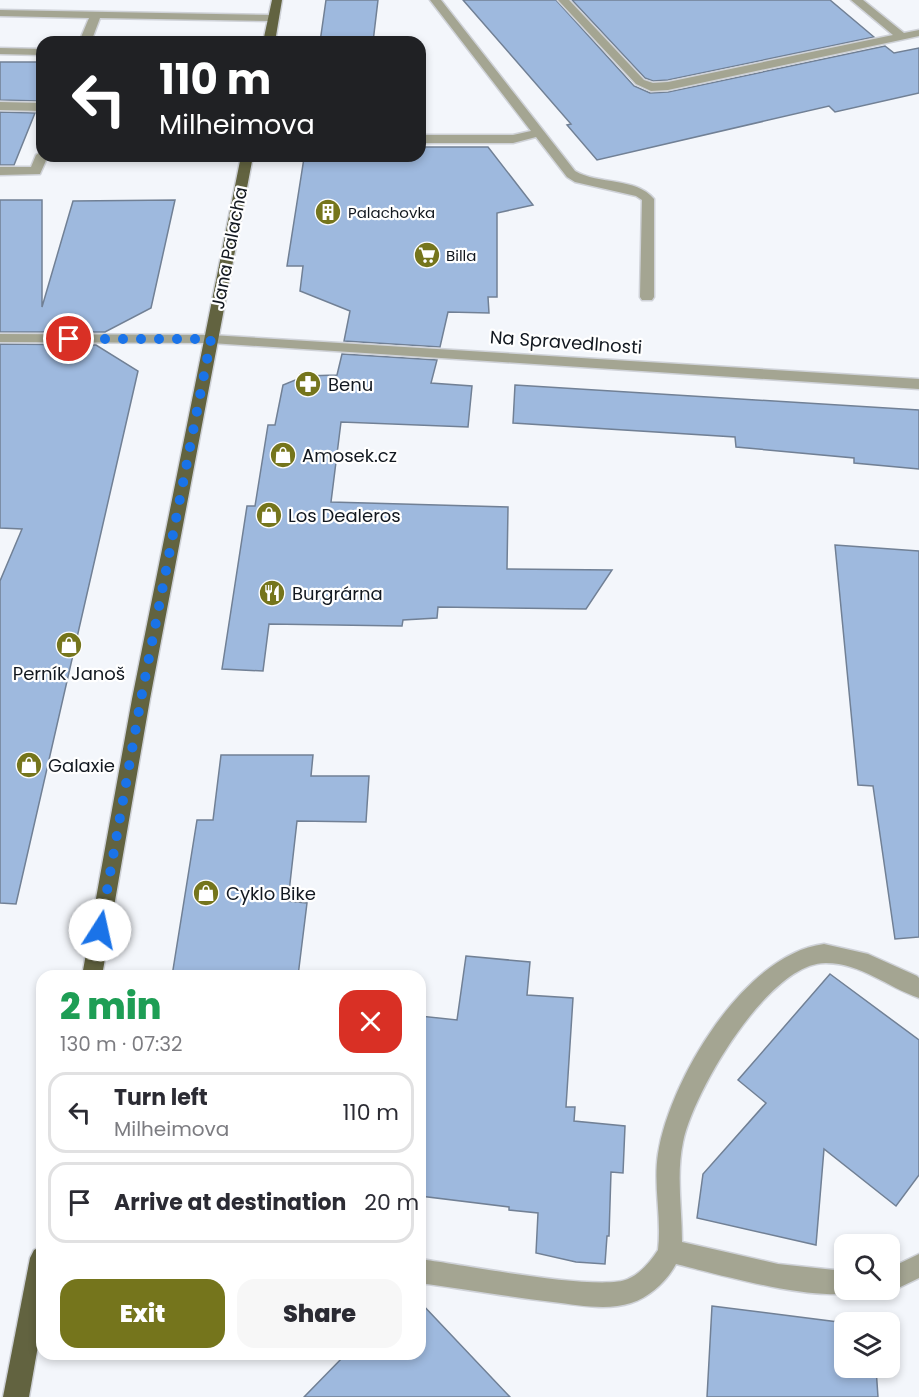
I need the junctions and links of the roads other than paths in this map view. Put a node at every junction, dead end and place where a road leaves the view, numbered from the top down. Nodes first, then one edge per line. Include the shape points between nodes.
1 (58, 0) edge
2 (277, 0) edge
3 (435, 0) edge
4 (563, 0) edge
5 (856, 0) edge
6 (0, 13) edge
7 (52, 14) junction
8 (96, 15) junction
9 (273, 18) junction
10 (919, 33) edge
11 (87, 36) edge
12 (269, 36) edge
13 (901, 36) junction
14 (0, 51) edge
15 (36, 52) edge
16 (0, 106) edge
17 (36, 107) edge
18 (539, 133) junction
19 (426, 139) edge
20 (39, 162) edge
21 (246, 162) edge
22 (0, 171) edge
23 (646, 297) dead end
24 (0, 338) edge
25 (211, 339) junction
26 (919, 384) edge
27 (93, 970) edge
28 (919, 989) edge
29 (670, 1251) junction
30 (919, 1266) edge
31 (426, 1272) edge
32 (900, 1275) edge
33 (834, 1282) edge
34 (36, 1290) edge
35 (16, 1397) edge

1 - 7 street
2 - 9 main road
3 - 18 street
4 - 13 street via 640,82 651,87
5 - 13 street
6 - 7 street
7 - 8 street
8 - 9 street
8 - 11 street
9 - 12 main road
10 - 13 street
14 - 15 street
16 - 17 street
18 - 19 street via 513,138
18 - 23 street via 576,177 640,192 648,198
20 - 22 street via 36,171
21 - 25 main road, Jana Palacha
24 - 25 street, Na Spravedlnosti
25 - 26 street, Na Spravedlnosti
25 - 27 main road, Jana Palacha
28 - 29 street via 899,975 848,957 814,954 780,970 749,1000 698,1072 675,1127 667,1182
29 - 31 street via 655,1273 629,1293 586,1294
29 - 33 street via 758,1271
30 - 32 street
34 - 35 main road

